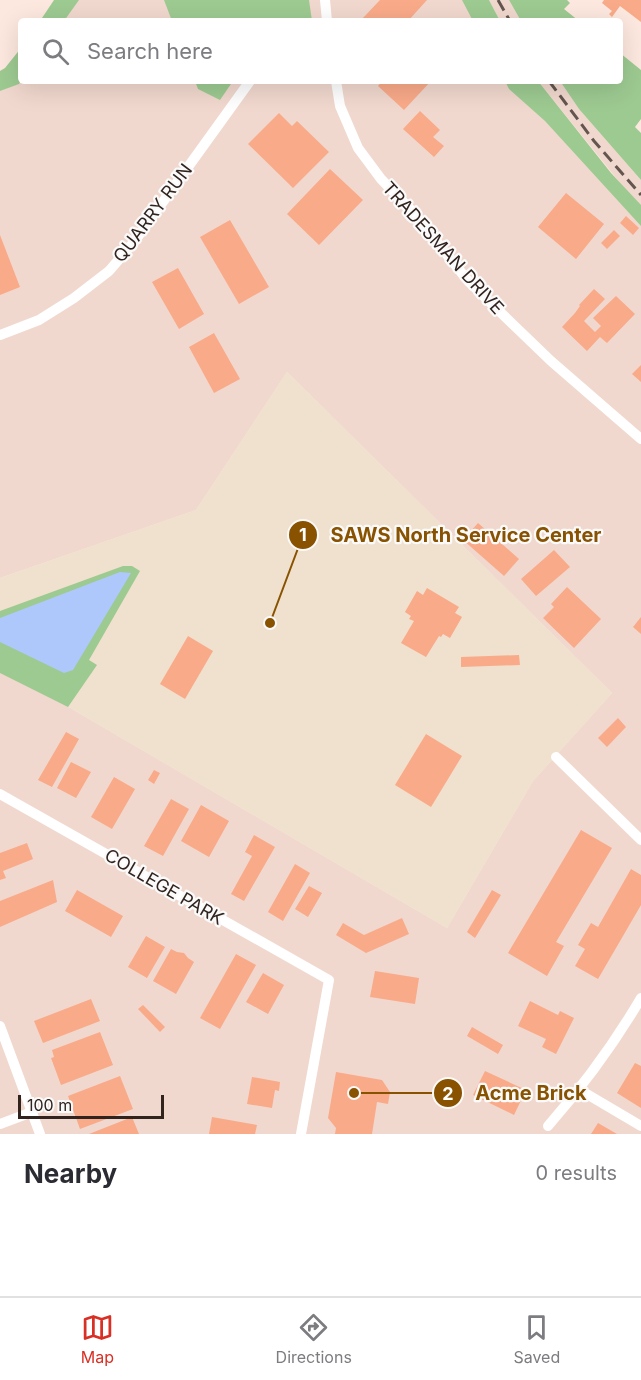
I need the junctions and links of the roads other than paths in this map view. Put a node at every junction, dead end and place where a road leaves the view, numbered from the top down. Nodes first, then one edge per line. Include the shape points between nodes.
1 (325, 0) edge
2 (327, 18) edge
3 (248, 84) edge
4 (336, 84) edge
5 (0, 335) edge
6 (641, 439) edge
7 (556, 757) dead end
8 (0, 794) edge
9 (641, 840) edge
10 (641, 998) edge
11 (0, 1026) edge
12 (580, 1090) junction
13 (32, 1112) junction
14 (0, 1124) edge
15 (548, 1126) dead end
16 (641, 1126) edge
17 (40, 1134) edge
18 (301, 1134) edge

1 - 2 street
3 - 5 street, QUARRY RUN via 109,271 39,320
4 - 6 street, TRADESMAN DRIVE via 340,106 358,148 469,282 551,361
7 - 9 street
8 - 18 street, COLLEGE PARK via 328,980
10 - 12 street
11 - 13 street
12 - 15 street
12 - 16 street
13 - 14 street
13 - 17 street

